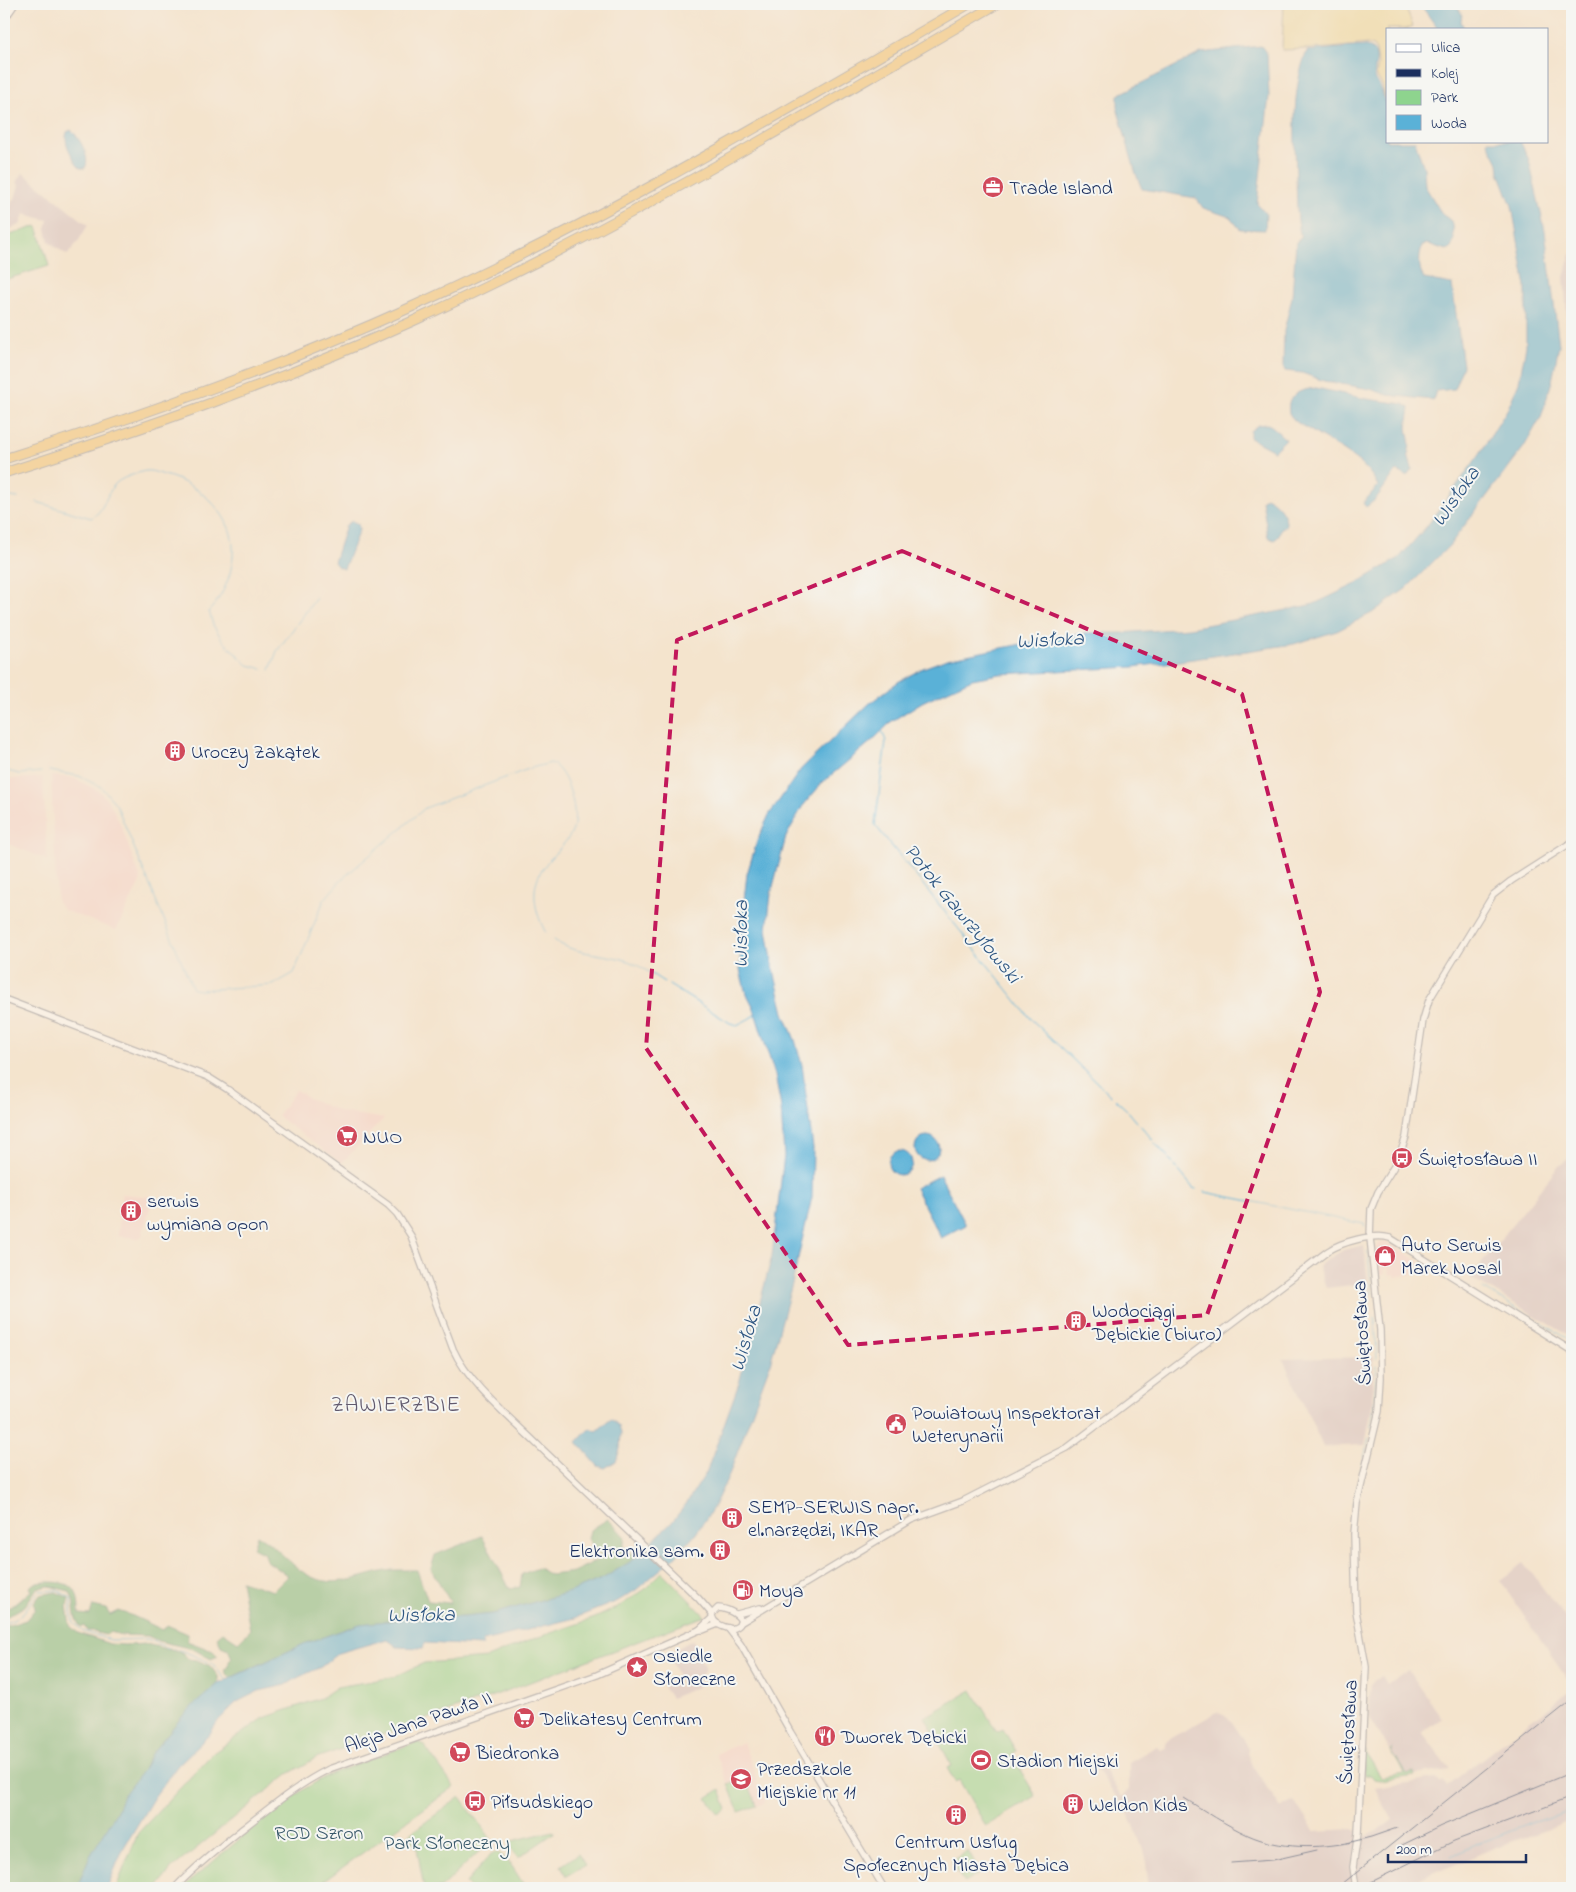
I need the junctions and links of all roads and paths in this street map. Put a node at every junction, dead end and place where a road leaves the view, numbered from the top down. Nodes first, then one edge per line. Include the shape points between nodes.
1 (15, 4) edge
2 (969, 4) edge
3 (996, 4) edge
4 (4, 20) edge
5 (4, 459) edge
6 (4, 473) edge
7 (1572, 842) edge
8 (4, 1000) edge
9 (1370, 1238) junction
10 (1572, 1351) edge
11 (698, 1598) junction
12 (766, 1606) junction
13 (718, 1608) junction
14 (736, 1614) junction
15 (712, 1616) junction
16 (718, 1624) junction
17 (738, 1625) junction
18 (728, 1628) junction
19 (699, 1630) junction
20 (741, 1645) junction
21 (175, 1888) edge
22 (884, 1888) edge
23 (1356, 1888) edge

1 - 4 street
2 - 5 highway via 696,162 536,247 407,309 154,410
3 - 6 highway via 673,191 412,322 296,371 135,431
7 - 9 street, Świętosława via 1493,895 1429,1000 1422,1020 1406,1137 1398,1160 1373,1203
8 - 11 street via 208,1077 388,1205 411,1236 458,1361 493,1400
9 - 10 street via 1390,1238
9 - 12 street via 1341,1244 1328,1251 1053,1457 963,1501 911,1520
9 - 23 street, Świętosława via 1380,1330 1381,1378 1378,1411 1354,1534 1356,1611 1366,1667 1358,1833 1352,1867
11 - 13 street
11 - 15 street
12 - 14 street
12 - 17 street
13 - 14 street
13 - 15 street
14 - 17 street via 739,1616
15 - 16 street
15 - 19 street, Aleja Jana Pawła II
16 - 18 street
16 - 19 street, Aleja Jana Pawła II
17 - 18 street
17 - 20 street
18 - 20 street
19 - 21 street, Aleja Jana Pawła II via 597,1675 312,1777 220,1847
20 - 22 street

